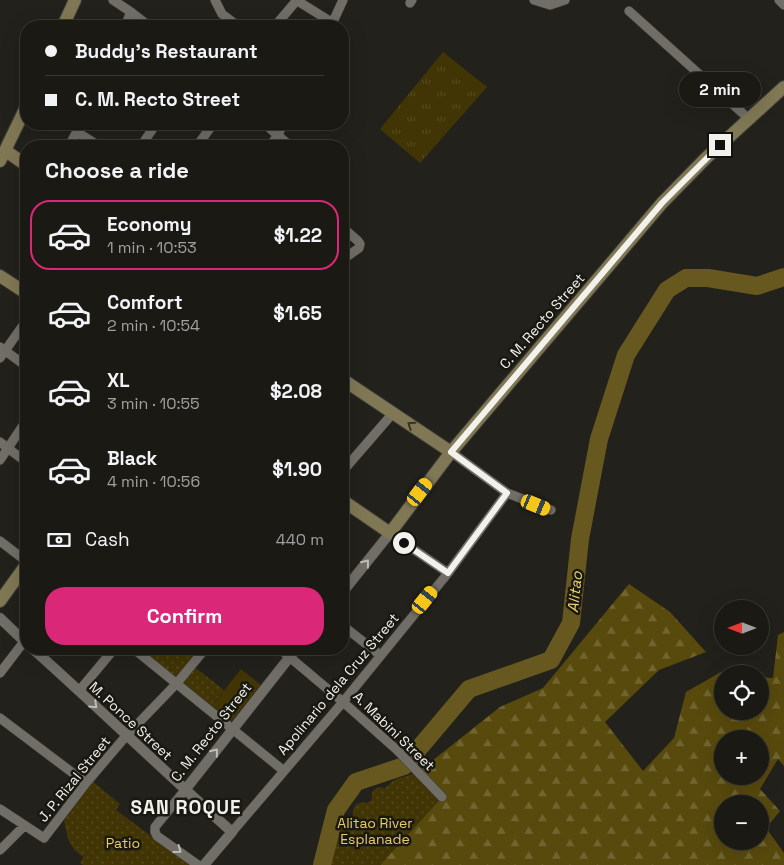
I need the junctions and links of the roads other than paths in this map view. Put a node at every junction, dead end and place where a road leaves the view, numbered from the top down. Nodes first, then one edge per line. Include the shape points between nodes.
1 (75, 0) edge
2 (113, 0) edge
3 (215, 0) edge
4 (297, 0) edge
5 (343, 0) edge
6 (534, 0) edge
7 (565, 0) edge
8 (779, 0) edge
9 (784, 5) edge
10 (629, 10) dead end
11 (131, 12) junction
12 (66, 20) edge
13 (128, 20) edge
14 (141, 20) edge
15 (230, 20) edge
16 (280, 20) edge
17 (326, 20) edge
18 (334, 20) edge
19 (784, 87) edge
20 (749, 118) junction
21 (20, 119) edge
22 (81, 130) edge
23 (273, 130) edge
24 (280, 130) edge
25 (278, 135) junction
26 (92, 140) edge
27 (274, 140) edge
28 (283, 140) edge
29 (3, 156) edge
30 (20, 163) edge
31 (349, 234) edge
32 (349, 255) edge
33 (0, 276) edge
34 (20, 290) edge
35 (20, 329) edge
36 (2, 352) edge
37 (20, 362) edge
38 (349, 384) edge
39 (393, 413) junction
40 (20, 430) edge
41 (0, 442) edge
42 (8, 448) junction
43 (451, 452) junction
44 (20, 457) edge
45 (0, 460) edge
46 (349, 464) edge
47 (507, 493) junction
48 (349, 505) edge
49 (551, 510) dead end
50 (390, 533) junction
51 (0, 541) edge
52 (20, 558) edge
53 (20, 572) edge
54 (448, 573) junction
55 (349, 584) edge
56 (0, 602) edge
57 (0, 618) edge
58 (349, 631) edge
59 (20, 636) edge
60 (20, 648) edge
61 (40, 655) edge
62 (109, 655) edge
63 (142, 655) edge
64 (200, 655) edge
65 (291, 655) edge
66 (295, 655) edge
67 (380, 655) junction
68 (0, 673) edge
69 (177, 683) junction
70 (79, 691) junction
71 (343, 702) junction
72 (0, 718) edge
73 (233, 729) junction
74 (126, 736) junction
75 (284, 771) junction
76 (86, 783) junction
77 (185, 790) junction
78 (442, 797) dead end
79 (0, 809) edge
80 (24, 826) junction
81 (232, 832) junction
82 (0, 850) edge
83 (198, 865) edge
84 (204, 865) edge

1 - 12 main road
2 - 11 street
3 - 15 street via 222,14
4 - 16 street
4 - 17 street
5 - 18 street
6 - 7 street via 550,5
8 - 9 street
10 - 20 street
11 - 13 street
11 - 14 street
19 - 20 main road, C. M. Recto Street
20 - 43 main road, C. M. Recto Street via 662,203
21 - 29 main road
22 - 26 street
23 - 25 street
24 - 25 street
25 - 27 street
25 - 28 street
29 - 30 main road
31 - 32 street via 360,244
33 - 34 main road
35 - 36 street
36 - 37 street
38 - 39 main road
43 -> 39 main road
39 - 46 street
40 - 42 street
41 - 42 street
42 - 44 street
42 - 45 street
43 - 47 street
43 - 50 main road, C. M. Recto Street
47 - 49 street
47 - 54 street, Apolinario dela Cruz Street
48 - 50 main road
50 - 54 street
55 -> 50 street, C. M. Recto Street
51 - 52 street
53 - 56 main road
54 - 67 street, Apolinario dela Cruz Street
57 - 59 street
58 - 67 street
60 - 68 street
61 - 70 street, M. Ponce Street
62 - 70 street
63 - 69 street
64 - 69 street, J. P. Rizal Street
65 - 73 street, C. M. Recto Street
66 - 71 street, A. Mabini Street
67 - 71 street, Apolinario dela Cruz Street
69 - 73 street
69 - 74 street, J. P. Rizal Street
70 -> 74 street, M. Ponce Street
71 - 75 street, Apolinario dela Cruz Street
71 - 78 street, A. Mabini Street via 397,750
72 - 76 street
73 - 75 street
77 -> 73 street, C. M. Recto Street
74 - 76 street, J. P. Rizal Street
74 - 77 street, M. Ponce Street
75 - 81 street, Apolinario dela Cruz Street
76 - 80 street, J. P. Rizal Street via 44,838
77 - 81 street, M. Ponce Street
77 -> 83 street, C. M. Recto Street via 154,832
79 - 80 street
80 - 82 street
81 - 84 street, Apolinario dela Cruz Street

